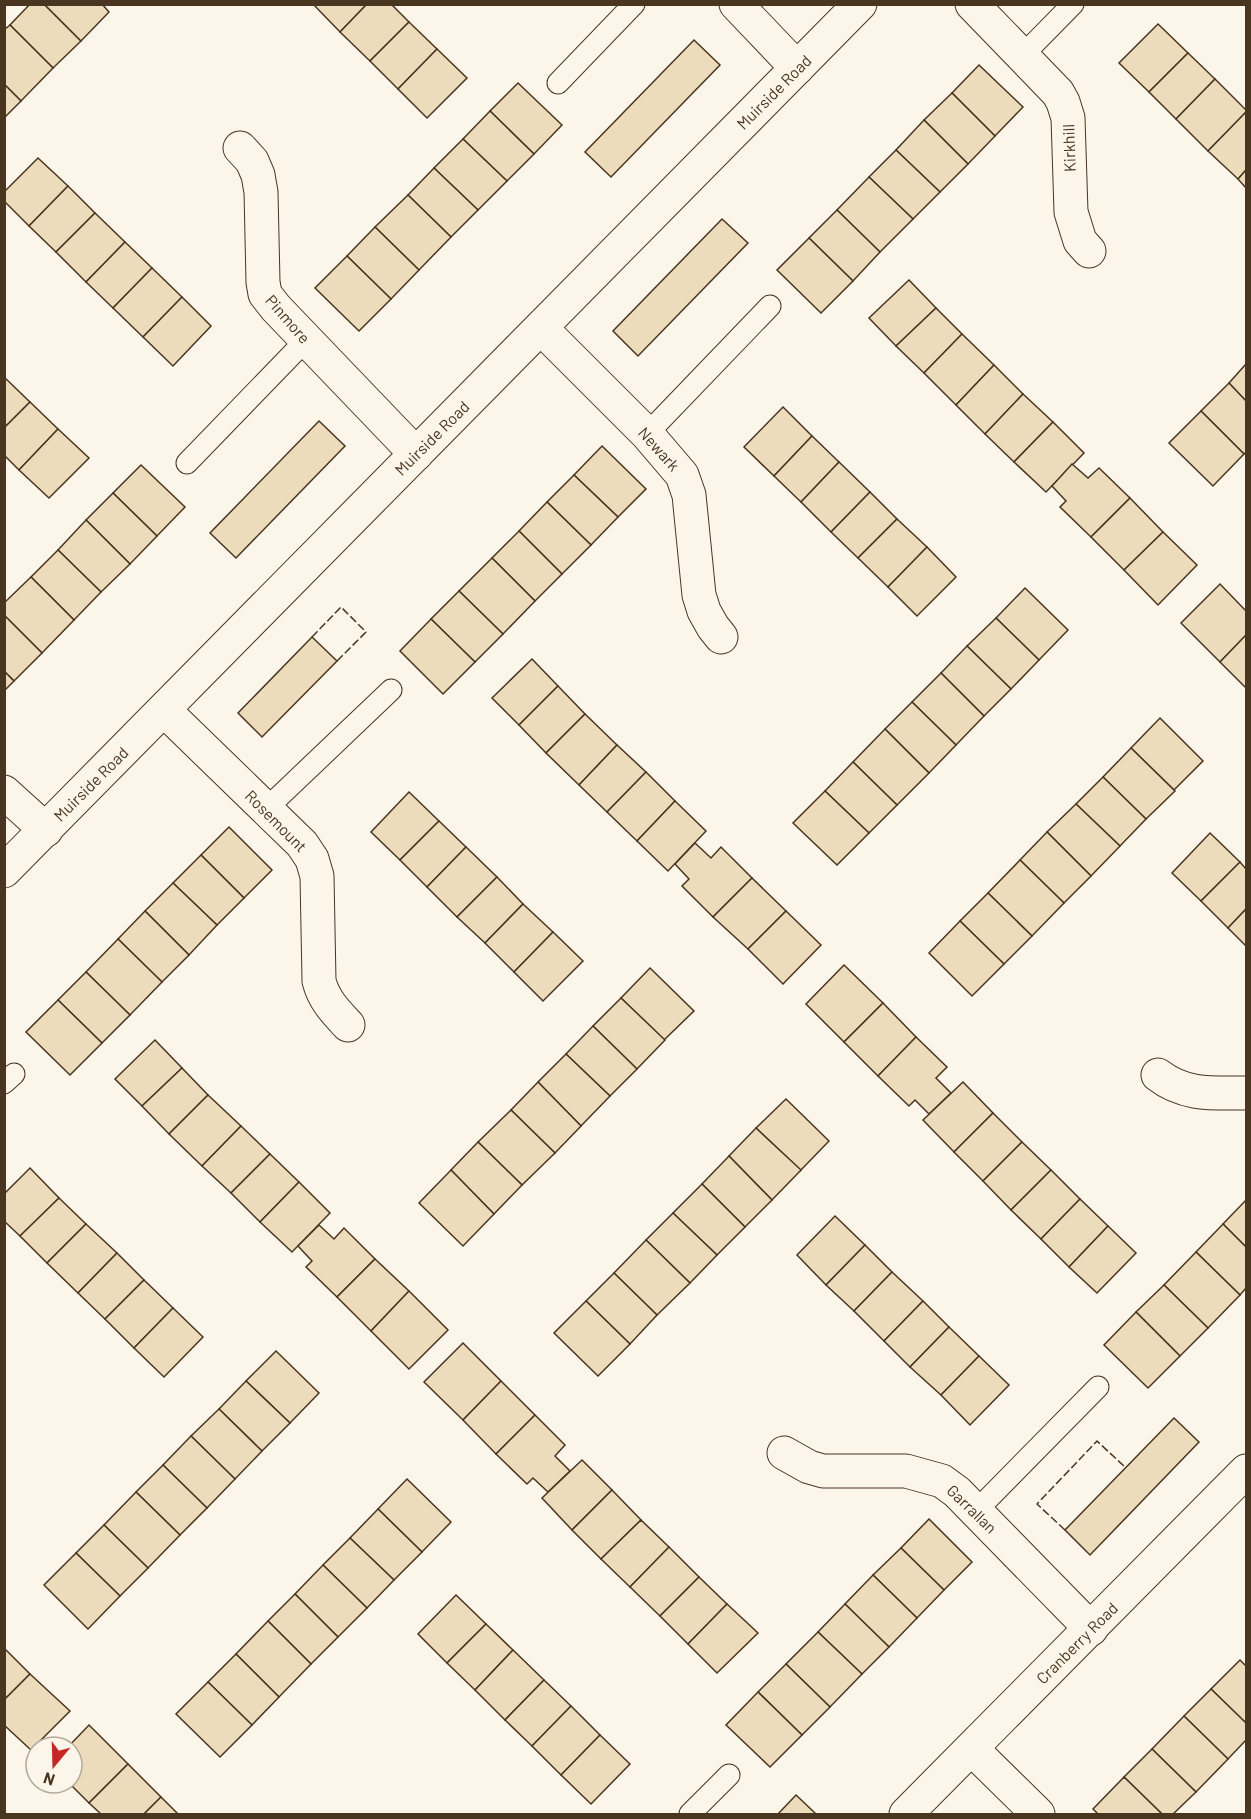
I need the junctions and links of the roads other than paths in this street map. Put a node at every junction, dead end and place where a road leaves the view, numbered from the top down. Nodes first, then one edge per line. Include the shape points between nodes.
1 (634, 4) edge
2 (736, 4) edge
3 (860, 4) edge
4 (972, 4) edge
5 (1073, 4) edge
6 (1022, 57) junction
7 (797, 68) junction
8 (558, 83) dead end
9 (240, 148) dead end
10 (1089, 251) dead end
11 (770, 306) dead end
12 (541, 328) junction
13 (306, 340) junction
14 (647, 434) junction
15 (416, 454) junction
16 (187, 463) dead end
17 (722, 637) dead end
18 (391, 690) dead end
19 (164, 710) junction
20 (4, 792) edge
21 (266, 810) junction
22 (46, 830) junction
23 (4, 872) edge
24 (348, 1025) dead end
25 (1158, 1075) dead end
26 (1246, 1094) edge
27 (1098, 1387) dead end
28 (784, 1453) dead end
29 (1246, 1471) edge
30 (976, 1511) junction
31 (1091, 1629) junction
32 (972, 1749) junction
33 (729, 1775) dead end
34 (690, 1815) edge
35 (906, 1815) edge
36 (1038, 1815) edge

1 - 8 lane
2 - 7 street
3 - 7 street, Muirside Road
4 - 6 street, Kirkhill
5 - 6 lane
6 - 10 street, Kirkhill via 1063,102 1068,118 1071,212 1080,240
7 - 12 street, Muirside Road
9 - 13 street, Pinmore via 252,162 261,192 265,294
11 - 14 lane
12 - 14 street, Newark
12 - 15 street, Muirside Road
13 - 15 street, Pinmore
13 - 16 lane
14 - 17 street, Newark via 686,483 699,595 704,611
15 - 19 street, Muirside Road
18 - 21 lane
19 - 21 street, Rosemount
19 - 22 street, Muirside Road
20 - 22 street
21 - 24 street, Rosemount via 312,859 317,876 319,981 331,1007
22 - 23 street, Muirside Road
25 - 26 street via 1185,1090
27 - 30 lane
28 - 30 street, Garrallan via 824,1471 906,1471 927,1476 950,1486
29 - 31 street, Cranberry Road
30 - 31 street, Garrallan
31 - 32 street, Cranberry Road
32 - 35 street, Cranberry Road
32 - 36 street
33 - 34 lane

